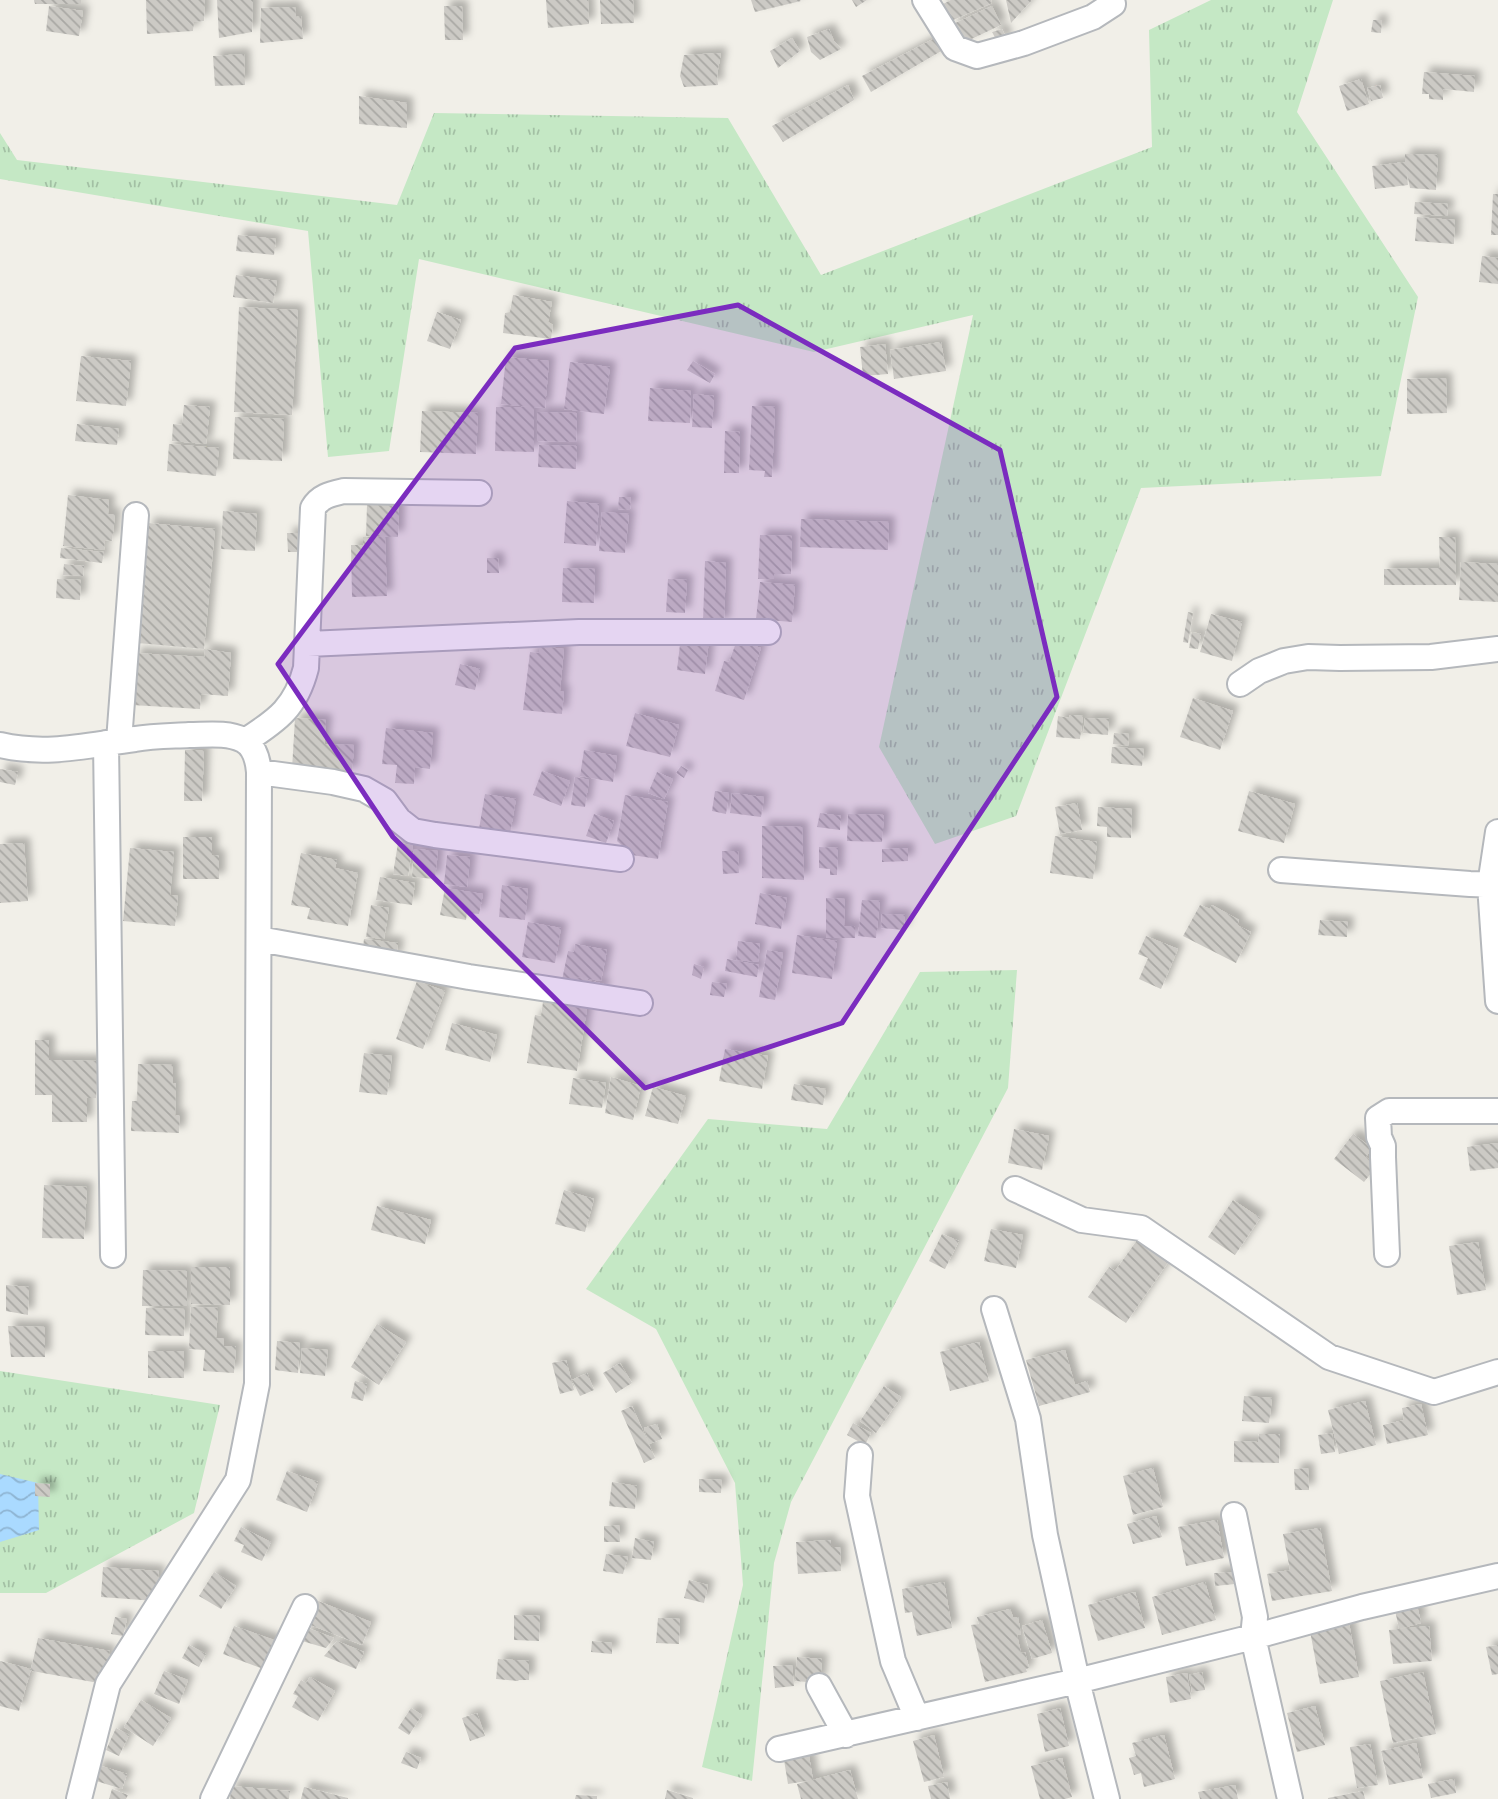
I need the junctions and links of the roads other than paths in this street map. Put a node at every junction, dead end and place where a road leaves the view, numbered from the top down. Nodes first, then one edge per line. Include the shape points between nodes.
1 (925, 0) edge
2 (1113, 4) dead end
3 (479, 493) dead end
4 (136, 515) dead end
5 (768, 632) dead end
6 (308, 644) junction
7 (1498, 649) edge
8 (1240, 684) dead end
9 (245, 741) junction
10 (112, 742) junction
11 (0, 745) edge
12 (260, 772) junction
13 (1498, 832) edge
14 (621, 859) dead end
15 (1281, 870) dead end
16 (1494, 885) edge
17 (259, 939) junction
18 (1498, 1001) edge
19 (640, 1003) dead end
20 (1498, 1111) edge
21 (1015, 1189) dead end
22 (1387, 1254) dead end
23 (113, 1255) dead end
24 (994, 1309) dead end
25 (1498, 1372) edge
26 (860, 1455) dead end
27 (1234, 1515) dead end
28 (1498, 1576) edge
29 (305, 1607) dead end
30 (1254, 1637) junction
31 (1077, 1681) junction
32 (819, 1686) dead end
33 (917, 1718) junction
34 (846, 1735) junction
35 (779, 1749) dead end
36 (79, 1799) edge
37 (213, 1799) edge
38 (1107, 1799) edge
39 (1290, 1799) edge

1 - 2 street via 955,48 977,56 1093,17
3 - 6 street via 344,491 317,502 313,508
4 - 10 street
5 - 6 street via 579,632
6 - 9 street via 296,697 270,725
7 - 8 street via 1431,657 1308,657 1284,661
9 - 10 street via 211,734
9 - 12 street
10 - 11 street via 43,751
10 - 23 street
12 - 14 street via 364,789 385,801 413,831
12 - 17 street
13 - 16 street
15 - 16 street
16 - 18 street
17 - 19 street
17 - 36 street via 257,1384 238,1480 108,1684
20 - 22 street via 1389,1111 1378,1118
21 - 25 street via 1082,1220 1140,1228 1329,1357 1434,1392
24 - 31 street via 1028,1419 1045,1535
26 - 33 street via 858,1496 893,1661
27 - 30 street via 1255,1617
28 - 30 street
29 - 37 street
30 - 31 street
30 - 39 street
31 - 33 street
31 - 38 street
32 - 34 street
33 - 34 street
34 - 35 street

